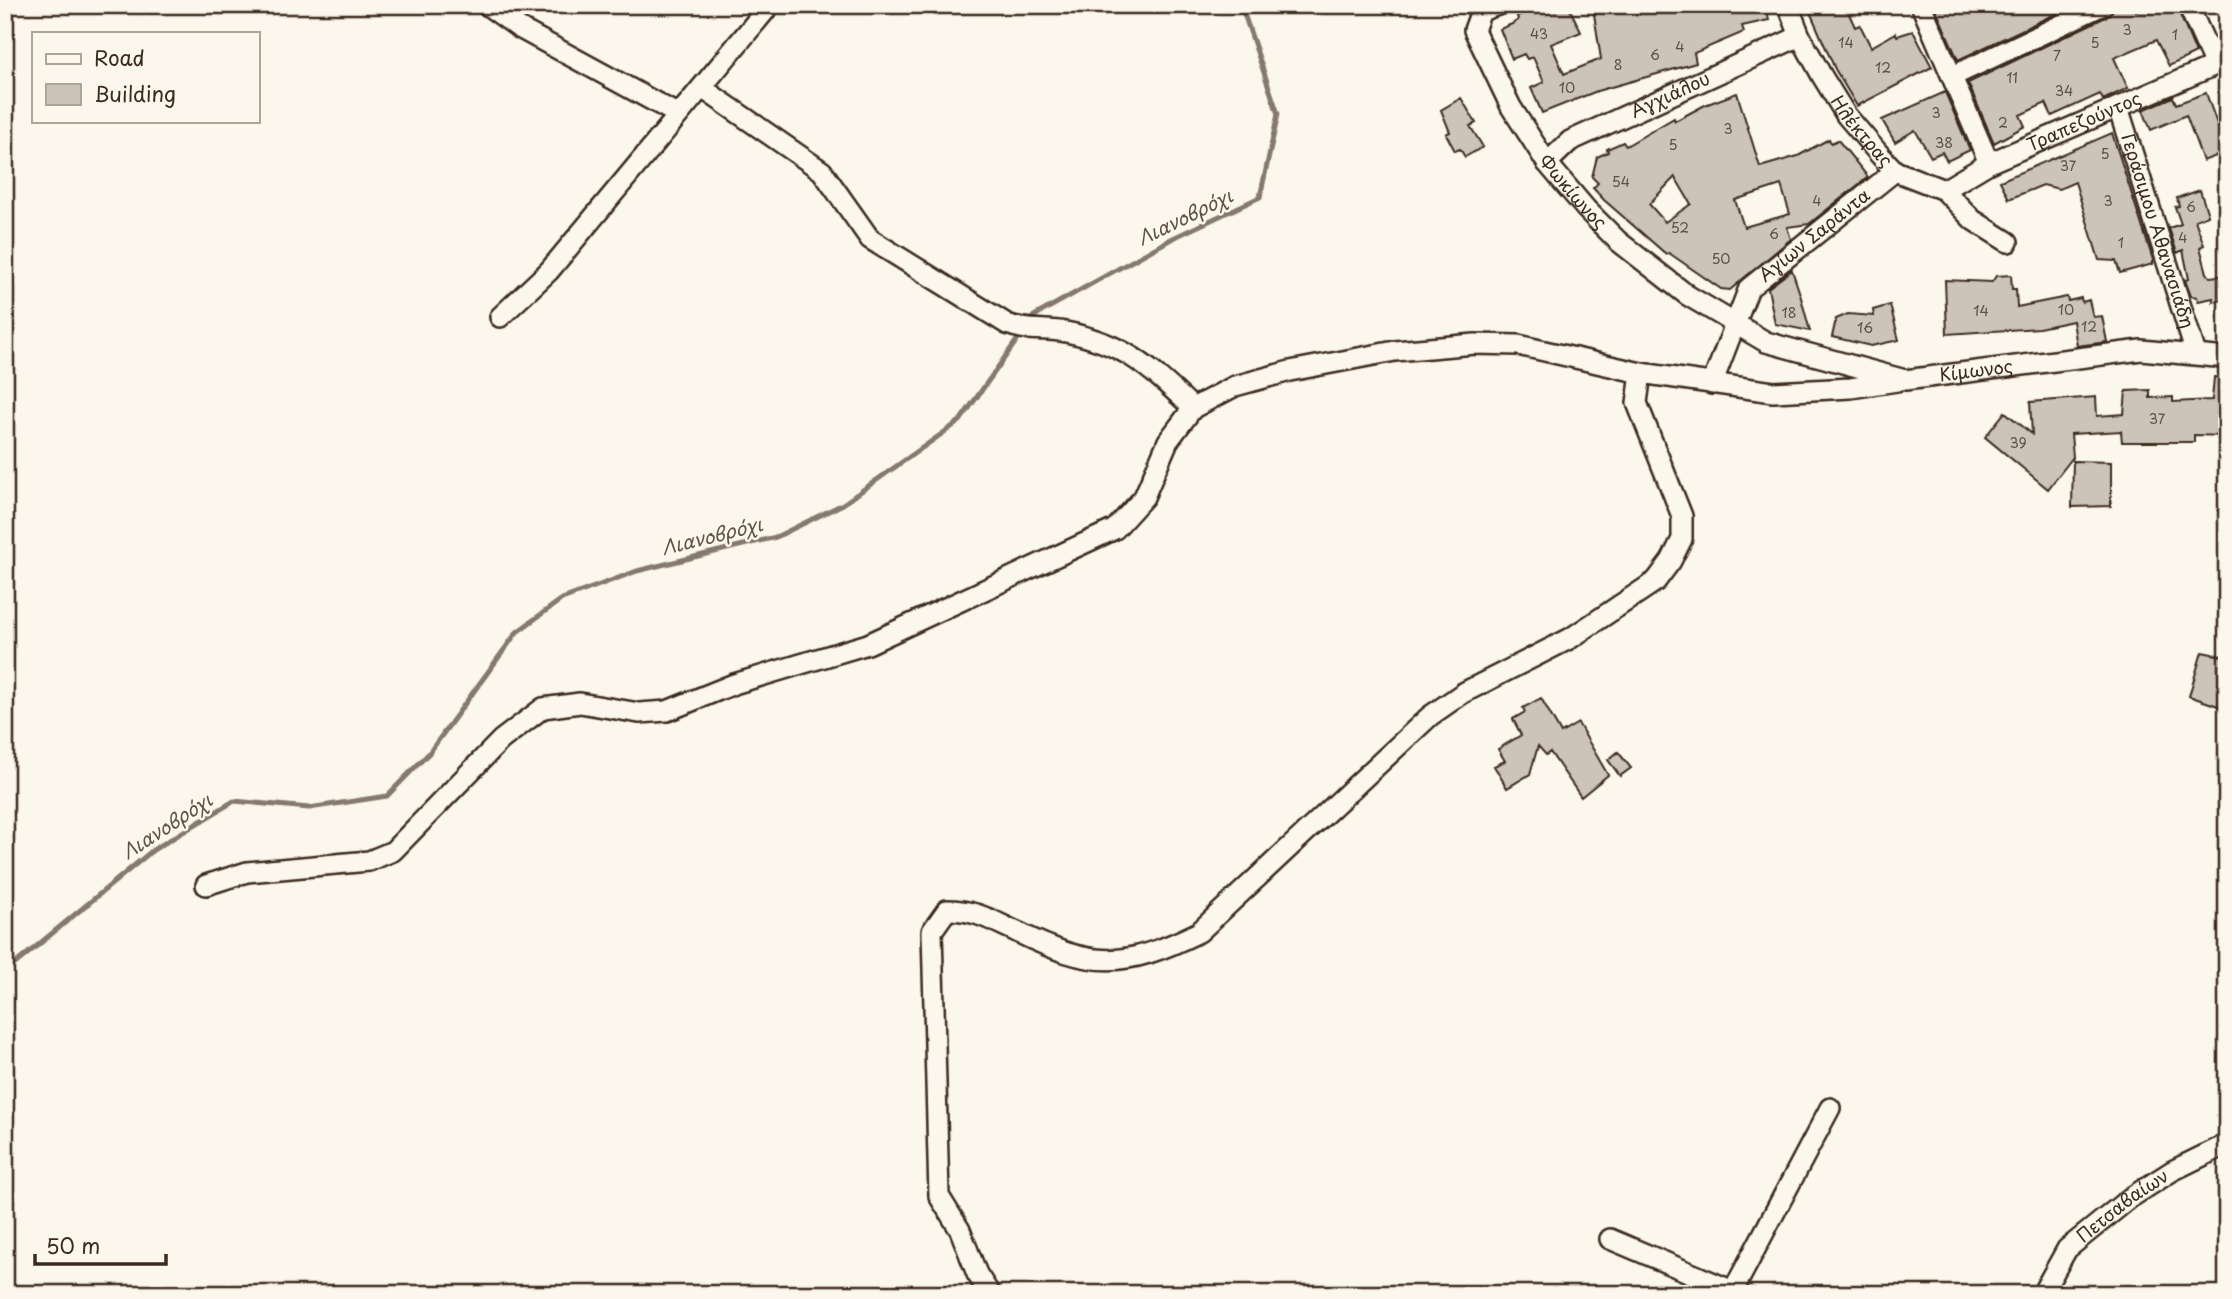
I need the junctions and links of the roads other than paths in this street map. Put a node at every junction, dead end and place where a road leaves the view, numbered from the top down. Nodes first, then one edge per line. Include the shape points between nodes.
1 (487, 5) edge
2 (770, 5) edge
3 (1788, 5) edge
4 (1921, 5) edge
5 (2103, 5) edge
6 (2188, 5) edge
7 (1490, 8) edge
8 (1800, 36) junction
9 (2221, 63) edge
10 (1953, 76) junction
11 (702, 88) junction
12 (2118, 107) junction
13 (677, 114) junction
14 (1547, 163) junction
15 (1989, 163) junction
16 (1895, 170) junction
17 (1944, 190) junction
18 (2008, 242) dead end
19 (500, 317) dead end
20 (1735, 325) junction
21 (2196, 354) junction
22 (2227, 358) edge
23 (1641, 373) junction
24 (1905, 380) junction
25 (1712, 384) junction
26 (1193, 408) junction
27 (206, 884) dead end
28 (1830, 1108) dead end
29 (2227, 1144) edge
30 (1610, 1240) dead end
31 (990, 1294) edge
32 (2042, 1294) edge

1 - 13 street via 519,28
2 - 11 street
3 - 8 street, Ηλέκτρας
4 - 10 street
5 - 10 street
6 - 9 street
7 - 14 street, Φωκίωνος via 1474,30 1511,107
8 - 14 street, Αγχιάλου via 1570,141
8 - 16 street, Ηλέκτρας via 1846,115
9 - 12 street, Τραπεζούντος
10 - 15 street
11 - 13 street
11 - 26 street via 822,171 870,239 893,256 1024,331 1054,330 1121,348
12 - 15 street, Τραπεζούντος
12 - 21 street, Γεράσιμου Αθανασιάδη
13 - 19 street via 558,261
14 - 20 street, Φωκίωνος via 1618,240 1687,295
15 - 17 street, Τραπεζούντος
16 - 17 street, Ηλέκτρας
16 - 20 street, Αγίων Σαράντα via 1749,288
17 - 18 street, Ηλέκτρας via 1973,219
20 - 24 street, Κίμωνος via 1779,347
20 - 25 street, Αγίων Σαράντα
21 - 22 street, Κίμωνος
21 - 24 street, Κίμωνος via 2141,350
23 - 25 street
23 - 26 street via 1518,345 1475,344 1395,351 1290,371 1235,386
23 - 31 street via 1637,403 1682,516 1682,539 1656,581 1571,638 1463,693 1430,716 1199,932 1164,949 1131,959 1080,957 970,910 947,910 932,931 939,1196
24 - 25 street via 1773,392
26 - 27 street via 1168,441 1144,497 1131,514 1115,529 1082,546 868,644 734,684 667,710 639,713 580,703 543,708 500,740 393,851 369,861 247,872
28 - 30 street via 1733,1291
29 - 32 street, Πετσαβαίων via 2130,1198 2067,1249

